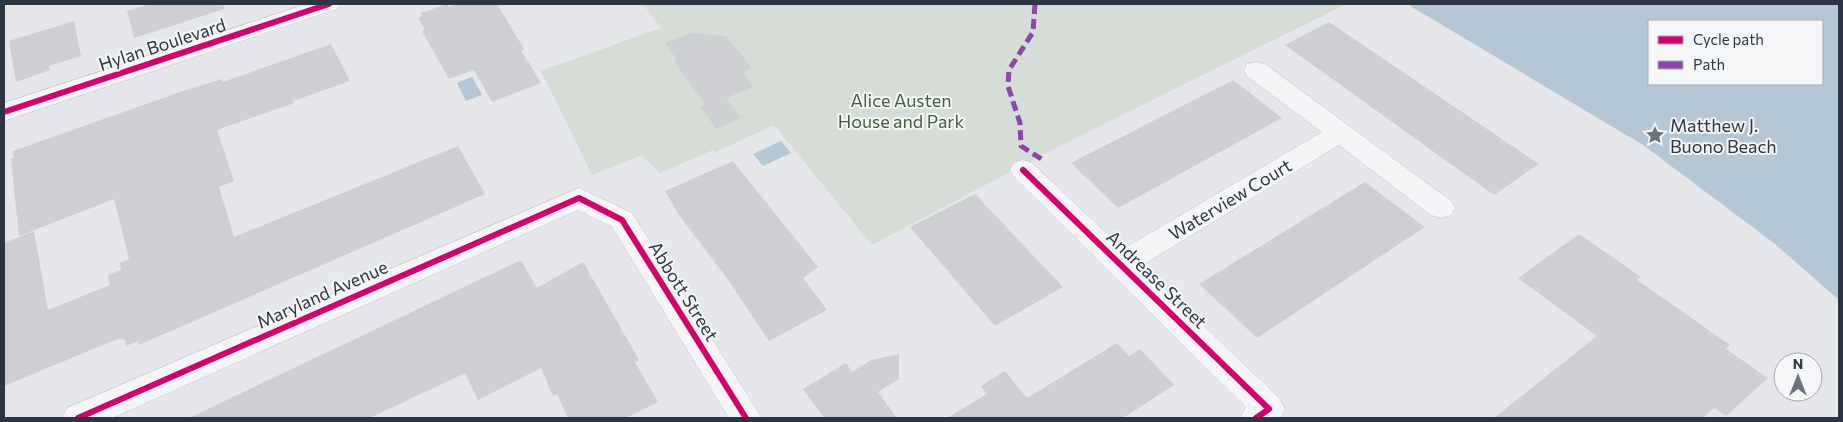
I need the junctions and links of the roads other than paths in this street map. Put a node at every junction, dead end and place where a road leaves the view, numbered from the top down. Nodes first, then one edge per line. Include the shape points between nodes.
1 (329, 4) edge
2 (1256, 70) dead end
3 (4, 112) edge
4 (1340, 133) junction
5 (1023, 170) dead end
6 (579, 198) joint
7 (1441, 208) dead end
8 (1120, 265) junction
9 (1262, 414) edge
10 (78, 418) edge
11 (746, 418) edge

1 - 3 street, Hylan Boulevard
2 - 4 street
4 - 7 street
4 - 8 street, Waterview Court
5 - 8 street, Andrease Street
6 - 10 street, Maryland Avenue
6 - 11 street, Abbott Street via 622,220
8 - 9 street, Andrease Street

